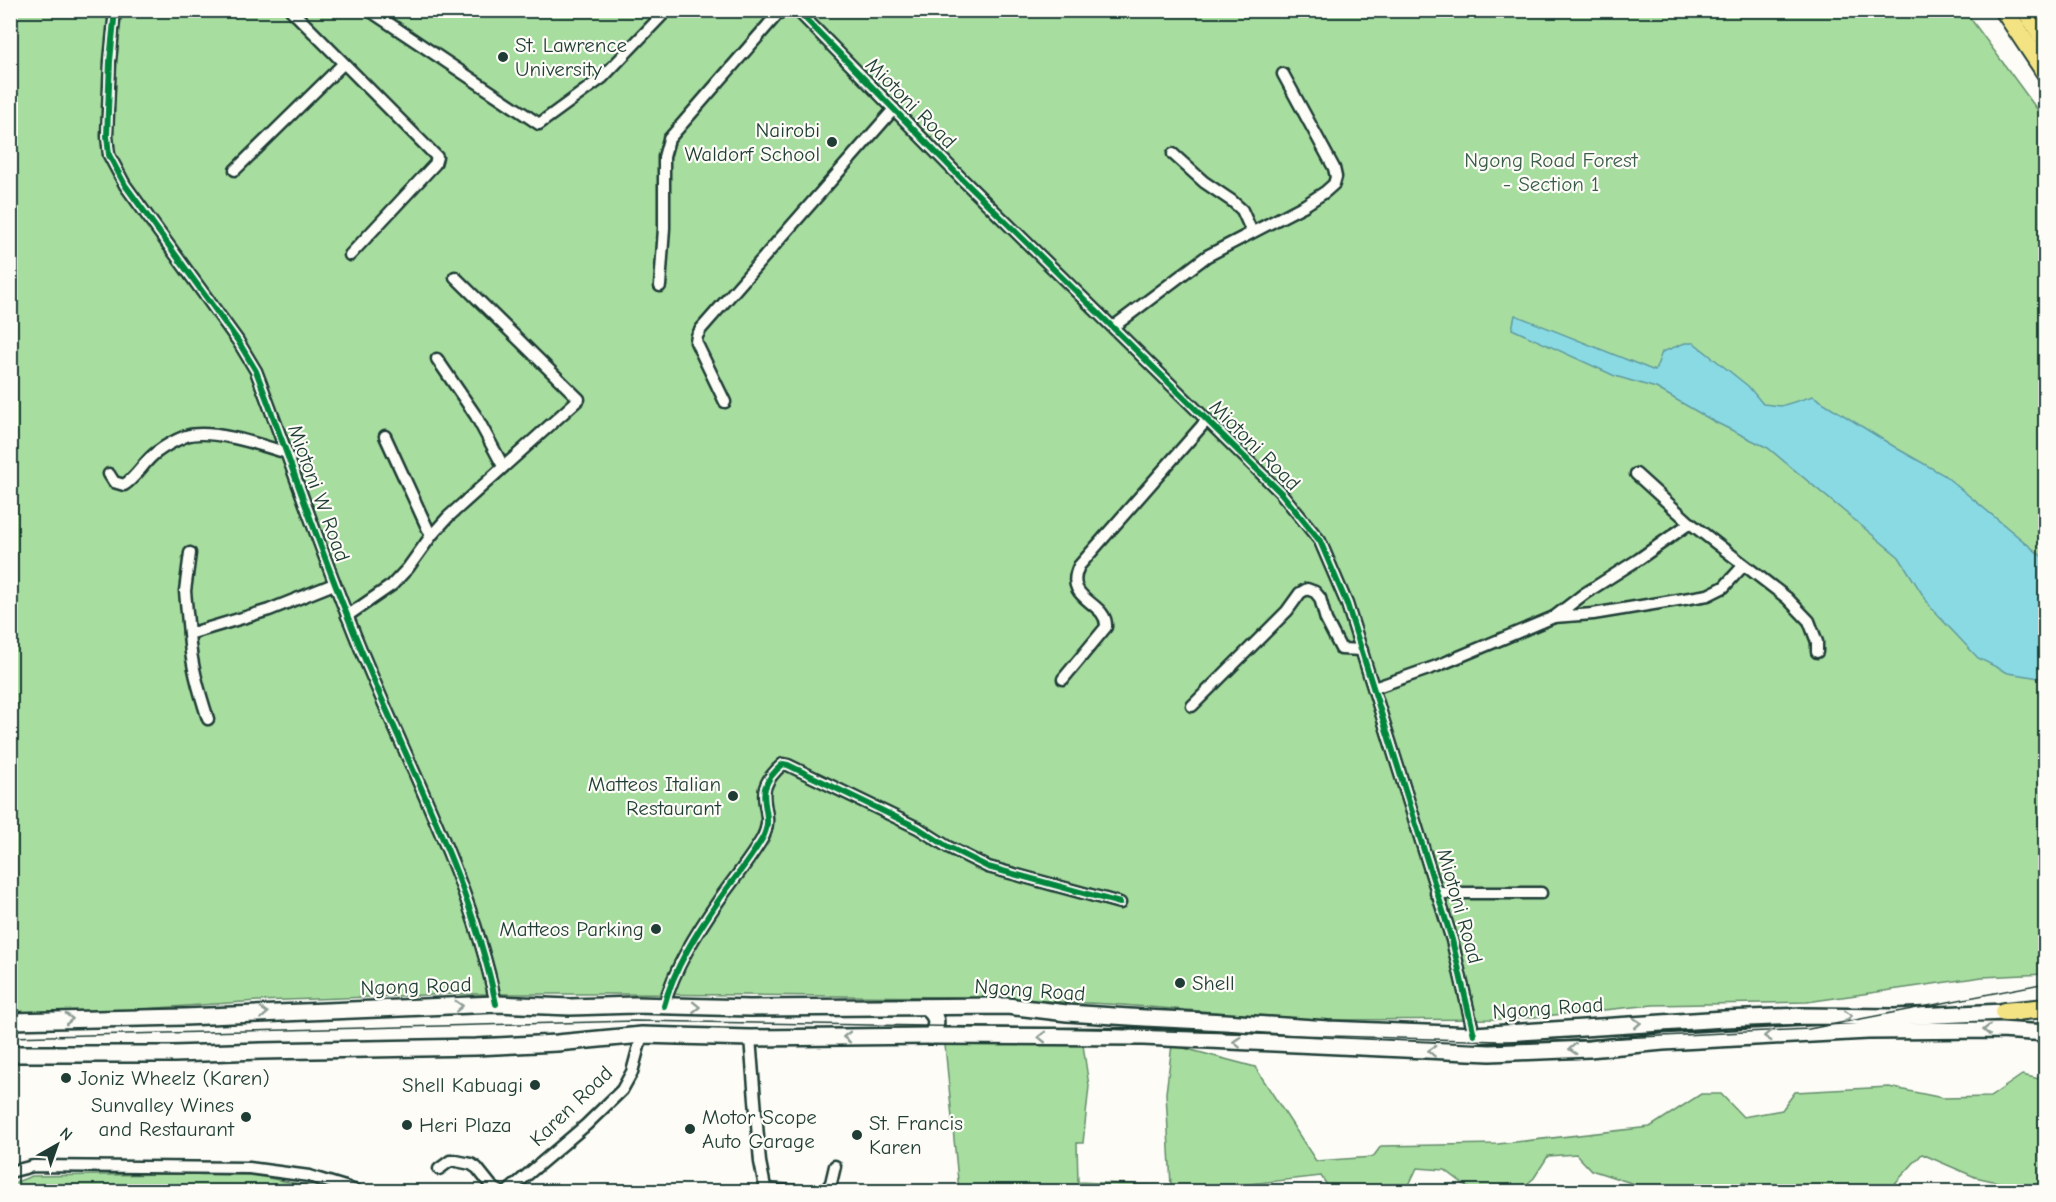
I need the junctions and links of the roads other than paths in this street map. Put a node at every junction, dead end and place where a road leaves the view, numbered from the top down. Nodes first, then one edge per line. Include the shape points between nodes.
1 (115, 10) edge
2 (291, 10) edge
3 (369, 10) edge
4 (666, 10) edge
5 (781, 10) edge
6 (797, 10) edge
7 (2004, 10) edge
8 (2026, 10) edge
9 (2046, 40) edge
10 (343, 64) junction
11 (2046, 73) edge
12 (1283, 74) dead end
13 (894, 109) junction
14 (1173, 154) dead end
15 (235, 170) dead end
16 (1252, 232) junction
17 (350, 255) dead end
18 (454, 277) dead end
19 (660, 286) dead end
20 (1113, 327) junction
21 (437, 358) dead end
22 (724, 402) dead end
23 (1207, 420) junction
24 (385, 436) dead end
25 (287, 453) junction
26 (503, 466) junction
27 (109, 474) dead end
28 (1636, 474) dead end
29 (1690, 523) junction
30 (430, 536) junction
31 (190, 553) dead end
32 (1743, 566) junction
33 (334, 584) junction
34 (347, 616) junction
35 (1554, 617) junction
36 (189, 634) junction
37 (1362, 650) junction
38 (1817, 652) dead end
39 (1063, 679) dead end
40 (1374, 688) junction
41 (1192, 706) dead end
42 (208, 719) dead end
43 (1436, 893) junction
44 (1540, 893) dead end
45 (1120, 903) dead end
46 (496, 1004) junction
47 (664, 1006) junction
48 (926, 1007) junction
49 (2046, 1008) edge
50 (2004, 1012) junction
51 (2046, 1016) edge
52 (10, 1021) edge
53 (2046, 1033) edge
54 (642, 1035) junction
55 (1474, 1035) junction
56 (931, 1036) junction
57 (750, 1038) junction
58 (10, 1054) edge
59 (835, 1166) dead end
60 (439, 1169) dead end
61 (10, 1172) edge
62 (342, 1189) edge
63 (766, 1190) edge
64 (359, 1191) edge
65 (501, 1191) edge
66 (507, 1191) edge
67 (808, 1191) edge
68 (824, 1191) edge

1 - 25 street, Miotoni W Road via 107,136 110,155 125,185 250,357
2 - 10 street
3 - 4 street via 539,124 602,78
5 - 19 street via 669,139 664,157
6 - 13 street, Miotoni Road
7 - 11 highway
8 - 9 highway
10 - 15 street
10 - 17 street via 437,157 435,164
12 - 16 street via 1336,177 1325,192
13 - 20 street, Miotoni Road
13 - 22 street via 701,329 696,342
14 - 16 street via 1242,210
16 - 20 street via 1186,270
18 - 26 street via 579,399
20 - 23 street, Miotoni Road
21 - 26 street via 476,416
23 - 37 street, Miotoni Road via 1281,493 1320,541
23 - 39 street via 1079,566 1074,575 1076,589 1105,618 1106,627
24 - 30 street
25 - 27 street via 238,439 198,434 158,451 124,485 114,482
25 - 33 street, Miotoni W Road
26 - 30 street
28 - 29 street
29 - 32 street
29 - 35 street
30 - 34 street via 392,585
31 - 36 street via 185,591
32 - 35 street via 1724,587 1708,595
32 - 38 street via 1787,598 1809,621
33 - 34 street, Miotoni W Road
33 - 36 street via 269,610
34 - 46 street, Miotoni W Road via 445,841 488,961
35 - 40 street
36 - 42 street via 190,656
37 - 40 street, Miotoni Road
37 - 41 street via 1339,646 1320,598 1307,589
40 - 43 street, Miotoni Road
43 - 44 street
43 - 55 street, Miotoni Road via 1452,940
45 - 47 street via 988,867 882,810 783,764 765,785 766,830 693,942 669,986
46 - 47 main road, Ngong Road
52 -> 46 main road, Ngong Road
47 -> 48 main road, Ngong Road
48 - 55 main road, Ngong Road via 1006,1006 1270,1026
48 - 56 main road via 937,1020
49 - 50 highway
50 - 51 main road, Ngong Road
55 -> 50 main road, Ngong Road via 1724,1018
53 -> 56 main road, Ngong Road via 1868,1031 1490,1053 1143,1037
54 - 57 main road, Ngong Road
54 - 58 main road, Ngong Road via 476,1047
54 - 66 street, Karen Road via 632,1072 622,1090
56 -> 57 main road, Ngong Road
57 - 63 street via 760,1162
59 - 68 street via 831,1183
60 - 65 street via 450,1161 465,1162 477,1167 493,1188
61 - 62 street via 33,1166 249,1168 309,1176
62 - 64 street
63 - 67 street

